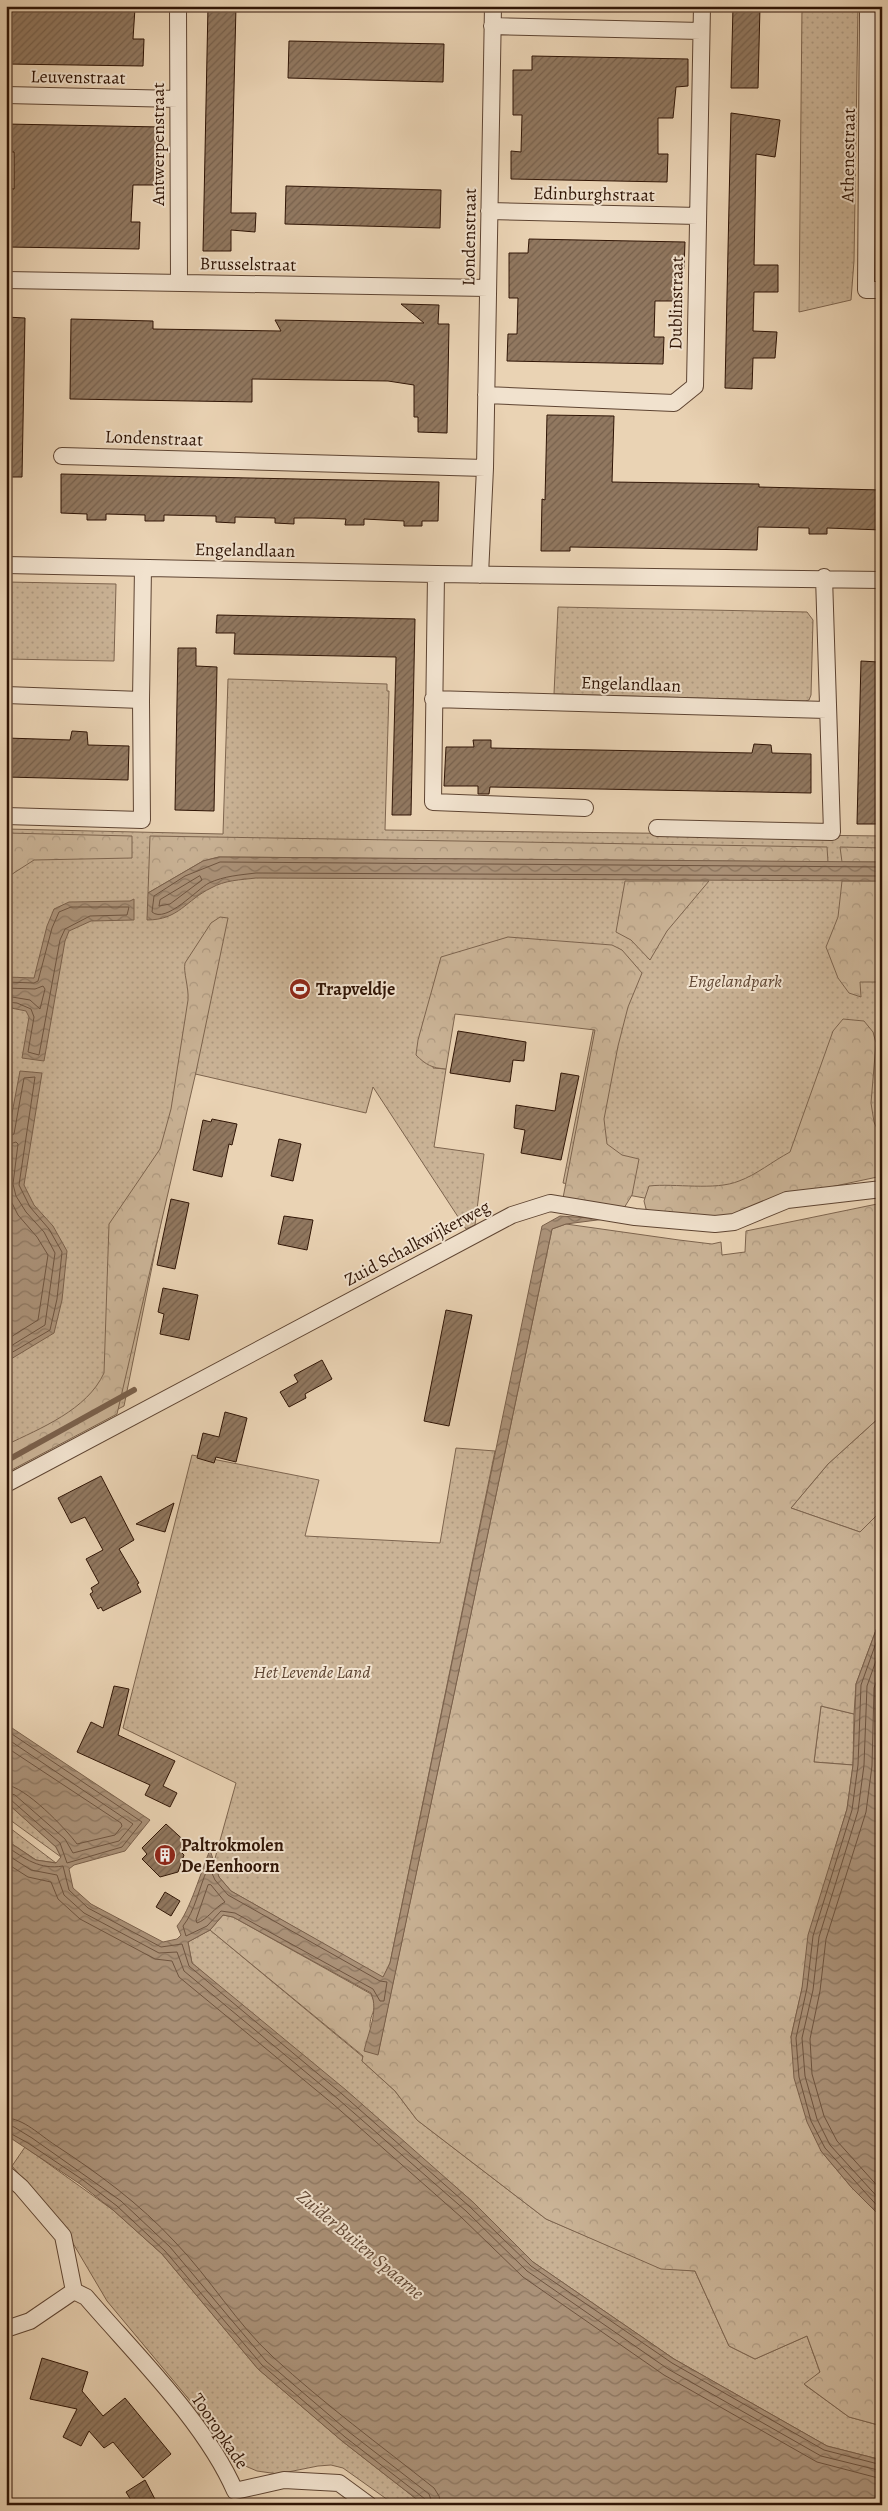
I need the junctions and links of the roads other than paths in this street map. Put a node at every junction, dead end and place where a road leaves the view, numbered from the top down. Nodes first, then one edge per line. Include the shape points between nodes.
1 (178, 6) edge
2 (493, 6) edge
3 (702, 6) edge
4 (868, 6) edge
5 (492, 26) junction
6 (701, 31) junction
7 (6, 95) edge
8 (178, 99) junction
9 (875, 101) edge
10 (489, 211) junction
11 (698, 216) junction
12 (6, 280) edge
13 (179, 282) junction
14 (488, 288) junction
15 (882, 290) edge
16 (486, 395) junction
17 (62, 456) dead end
18 (485, 468) junction
19 (6, 565) edge
20 (143, 568) junction
21 (436, 574) junction
22 (480, 575) junction
23 (824, 578) junction
24 (882, 580) edge
25 (6, 695) edge
26 (433, 699) junction
27 (141, 700) junction
28 (827, 710) junction
29 (585, 808) dead end
30 (6, 816) edge
31 (657, 828) dead end
32 (882, 1189) edge
33 (6, 1484) edge
34 (6, 2174) edge
35 (74, 2291) junction
36 (6, 2328) edge
37 (234, 2498) edge
38 (369, 2505) edge

1 - 8 street, Antwerpenstraat
2 - 5 street, Londenstraat
3 - 6 street, Dublinstraat
4 - 9 street, Athenestraat
5 - 6 street
5 - 10 street, Londenstraat
6 - 11 street, Dublinstraat
7 - 8 street, Leuvenstraat
8 - 13 street, Antwerpenstraat
9 - 15 street, Athenestraat via 866,290
10 - 11 street, Edinburghstraat
10 - 14 street, Londenstraat
11 - 16 street, Dublinstraat via 695,386 674,403
12 - 13 street, Brusselstraat
13 - 14 street, Brusselstraat
14 - 16 street, Londenstraat
16 - 18 street, Londenstraat
17 - 18 street, Londenstraat
18 - 22 street, Londenstraat
19 - 20 street, Engelandlaan
20 - 21 street, Engelandlaan
20 - 27 street
21 - 22 street, Engelandlaan
21 - 26 street
22 - 23 street, Engelandlaan
23 - 24 street, Engelandlaan
23 - 28 street
25 - 27 street
26 - 28 street, Engelandlaan
26 - 29 street via 433,802
27 - 30 street via 142,820
28 - 31 street via 832,832
32 - 33 street, Zuid Schalkwijkerweg via 787,1200 734,1222 715,1224 635,1217 550,1203 512,1215
34 - 35 street via 63,2236
35 - 36 street via 30,2320
35 - 37 street, Tooropkade via 86,2297 189,2418 225,2468
37 - 38 street, Tooropkade via 284,2480 339,2483

